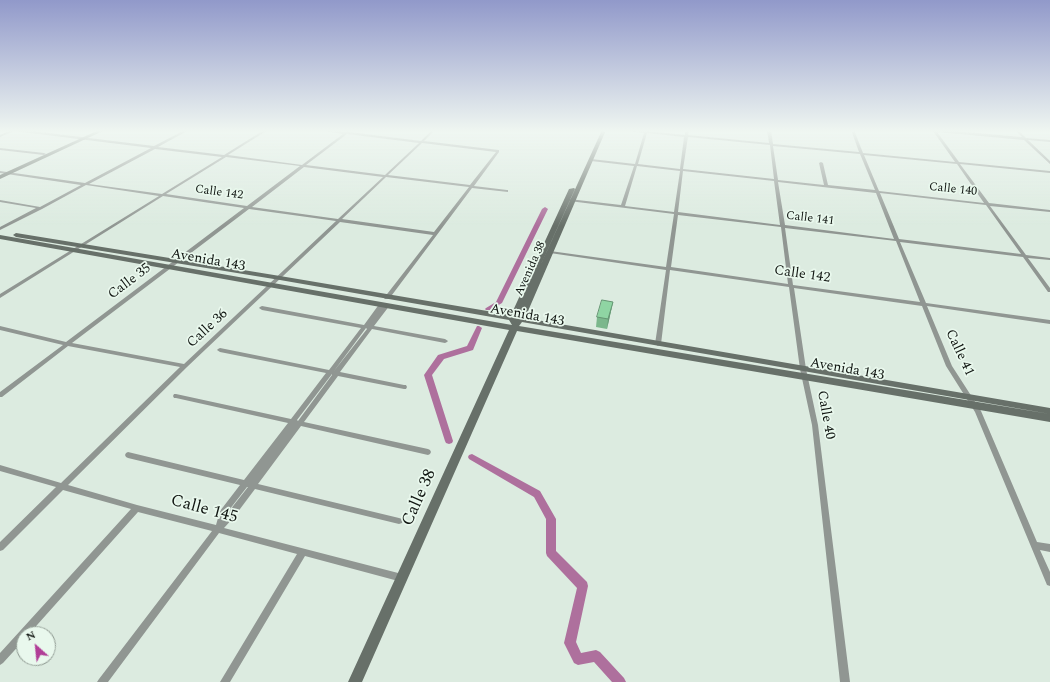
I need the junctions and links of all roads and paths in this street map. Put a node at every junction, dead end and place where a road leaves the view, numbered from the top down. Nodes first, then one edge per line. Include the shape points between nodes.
1 (28, 162) edge
2 (30, 162) edge
3 (128, 162) edge
4 (216, 162) edge
5 (270, 162) edge
6 (308, 162) edge
7 (401, 162) edge
8 (489, 162) edge
9 (585, 162) edge
10 (590, 162) edge
11 (607, 162) edge
12 (637, 162) edge
13 (683, 162) edge
14 (773, 162) edge
15 (865, 162) edge
16 (944, 162) edge
17 (821, 163) dead end
18 (957, 163) junction
19 (636, 165) junction
20 (302, 166) junction
21 (682, 170) junction
22 (1050, 172) edge
23 (3, 174) edge
24 (386, 176) junction
25 (776, 180) junction
26 (84, 185) junction
27 (470, 186) junction
28 (826, 186) junction
29 (507, 191) dead end
30 (879, 192) junction
31 (162, 195) junction
32 (570, 200) junction
33 (0, 201) edge
34 (988, 204) junction
35 (623, 206) junction
36 (248, 207) junction
37 (42, 208) junction
38 (1050, 211) edge
39 (676, 212) junction
40 (339, 220) junction
41 (782, 226) junction
42 (0, 229) edge
43 (0, 232) edge
44 (436, 234) junction
45 (0, 237) edge
46 (898, 240) junction
47 (82, 246) junction
48 (73, 251) junction
49 (550, 252) junction
50 (1025, 256) junction
51 (1050, 259) edge
52 (176, 261) junction
53 (169, 267) junction
54 (667, 268) junction
55 (280, 278) junction
56 (272, 285) junction
57 (791, 285) junction
58 (1050, 291) edge
59 (0, 296) edge
60 (385, 302) junction
61 (925, 304) junction
62 (262, 308) dead end
63 (516, 322) junction
64 (1050, 322) edge
65 (368, 326) junction
66 (0, 328) edge
67 (445, 341) dead end
68 (68, 344) junction
69 (658, 344) junction
70 (220, 350) dead end
71 (185, 366) junction
72 (334, 372) junction
73 (804, 372) junction
74 (404, 387) dead end
75 (0, 395) edge
76 (176, 396) dead end
77 (969, 397) junction
78 (975, 406) junction
79 (1050, 411) edge
80 (1050, 418) edge
81 (296, 423) junction
82 (428, 452) dead end
83 (128, 455) dead end
84 (0, 468) edge
85 (250, 485) junction
86 (63, 486) junction
87 (137, 508) junction
88 (399, 522) dead end
89 (218, 529) junction
90 (1034, 545) junction
91 (0, 547) edge
92 (1050, 548) edge
93 (303, 552) junction
94 (402, 578) junction
95 (1050, 582) edge
96 (0, 660) edge
97 (102, 682) edge
98 (225, 682) edge
99 (354, 682) edge
100 (845, 682) edge

1 - 23 main road
2 - 23 main road
3 - 26 street
4 - 31 street
5 - 20 street
6 - 20 street, Calle 35
7 - 24 street, Calle 36
8 - 27 street
9 - 32 main road, Avenida 38
10 - 32 main road, Avenida 38
11 - 19 street, Calle 140
12 - 19 street
13 - 21 street
14 - 25 street, Calle 40
15 - 30 street, Calle 41
16 - 18 street
17 - 28 street
18 - 22 street
18 - 34 street
19 - 21 street, Calle 140
19 - 35 street
20 - 24 street
20 - 36 street, Calle 35
21 - 25 street, Calle 140
21 - 39 street
23 - 26 street, Calle 142
24 - 27 street
24 - 40 street, Calle 36
25 - 28 street, Calle 140
25 - 41 street, Calle 40
26 - 31 street, Calle 142
26 - 37 street
27 - 29 street
27 - 44 street
28 - 30 street, Calle 140
30 - 34 street, Calle 140
30 - 46 street, Calle 41
31 - 36 street, Calle 142
31 - 47 street
32 - 35 street, Calle 141
32 - 49 main road, Avenida 38
32 - 63 main road, Avenida 38
33 - 37 street
34 - 38 street, Calle 140
34 - 50 street
35 - 39 street, Calle 141
36 - 40 street, Calle 142
36 - 52 street, Calle 35
37 - 42 street
39 - 41 street, Calle 141
39 - 54 street
40 - 44 street, Calle 142
40 - 55 street, Calle 36
41 - 46 street, Calle 141
41 - 57 street, Calle 40
43 - 47 main road, Avenida 143
44 - 60 street
45 - 48 main road, Avenida 143
46 - 50 street, Calle 141
46 - 61 street, Calle 41
47 - 48 street
47 - 52 main road, Avenida 143
48 - 53 main road, Avenida 143
48 - 59 street
49 - 54 street, Calle 142
49 - 63 main road, Avenida 38
50 - 51 street, Calle 141
50 - 58 street
52 - 53 street, Calle 35
52 - 55 main road, Avenida 143
53 - 56 main road, Avenida 143
53 - 68 street, Calle 35
54 - 57 street, Calle 142
54 - 69 street
55 - 56 street, Calle 36
55 - 60 main road, Avenida 143
56 - 60 main road, Avenida 143
56 - 71 street, Calle 36
57 - 61 street, Calle 142
57 - 73 street, Calle 40
60 - 63 main road, Avenida 143
60 - 65 street
61 - 64 street, Calle 142
61 - 77 street, Calle 41 via 949,366
62 - 65 street
63 - 69 main road, Avenida 143
63 - 73 main road, Avenida 143
63 - 94 main road, Calle 38
65 - 67 street
65 - 72 street
66 - 68 street
68 - 71 street
68 - 75 street, Calle 35
69 - 73 main road, Avenida 143
70 - 72 street
71 - 86 street, Calle 36
72 - 74 street
72 - 81 street
73 - 77 main road, Avenida 143
73 - 78 main road, Avenida 143
73 - 100 street, Calle 40 via 815,425
76 - 81 street
77 - 78 street, Calle 41
77 - 79 main road, Avenida 143
78 - 80 main road, Avenida 143
78 - 90 street, Calle 41
81 - 82 street
81 - 85 street
83 - 85 street
84 - 86 street, Calle 145
85 - 88 street
85 - 89 street via 231,515
86 - 87 street, Calle 145
86 - 91 street, Calle 36
87 - 89 street, Calle 145
87 - 96 street
89 - 93 street, Calle 145
89 - 97 street
90 - 92 street
90 - 95 street, Calle 41
93 - 94 street, Calle 145
93 - 98 street
94 - 99 main road, Calle 38

